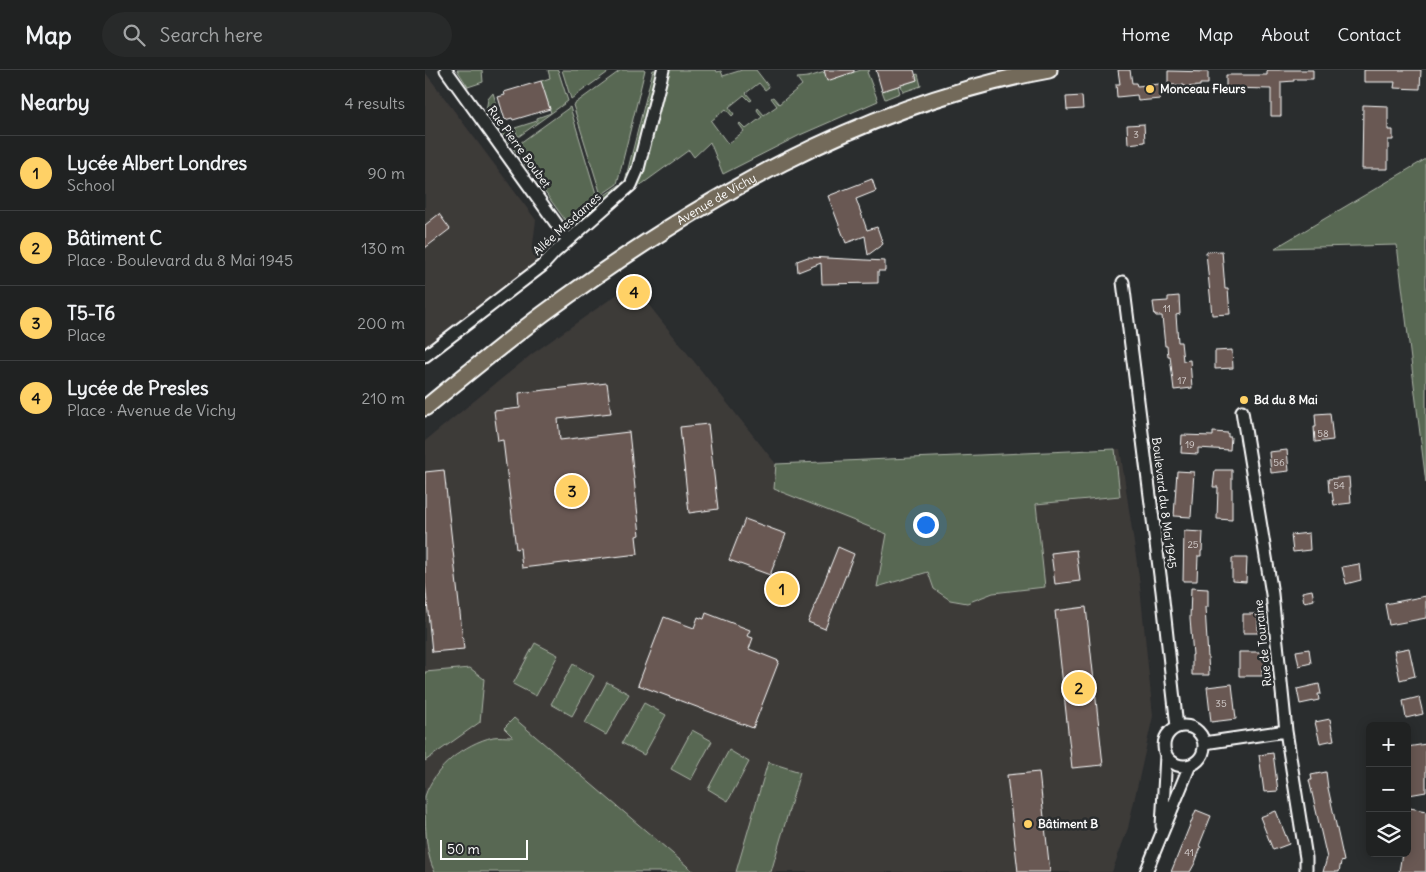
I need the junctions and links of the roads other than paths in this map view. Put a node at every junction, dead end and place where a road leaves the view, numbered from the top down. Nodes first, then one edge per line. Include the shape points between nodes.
1 (446, 70) edge
2 (663, 70) edge
3 (1049, 70) edge
4 (568, 240) junction
5 (1123, 282) dead end
6 (425, 356) edge
7 (425, 408) edge
8 (1241, 411) dead end
9 (1177, 727) junction
10 (1286, 731) junction
11 (1203, 743) junction
12 (1166, 755) junction
13 (1190, 765) junction
14 (1161, 836) junction
15 (1146, 872) edge
16 (1306, 872) edge

1 - 4 street, Rue Pierre Boubet
2 - 4 street, Allée Mesdames via 631,185
3 - 7 main road, Avenue de Vichy via 979,85 859,126 721,196 621,259 543,314
4 - 6 street, Allée Mesdames via 542,266
5 - 9 street, Boulevard du 8 Mai 1945
8 - 10 street, Rue de Touraine via 1272,594
9 - 11 street via 1195,729
9 - 12 street via 1171,730 1164,742
10 - 11 street
10 - 16 street, Rue de Touraine
11 - 13 street via 1201,756
12 - 13 street via 1174,763
12 - 14 street
13 - 14 street
14 - 15 street

